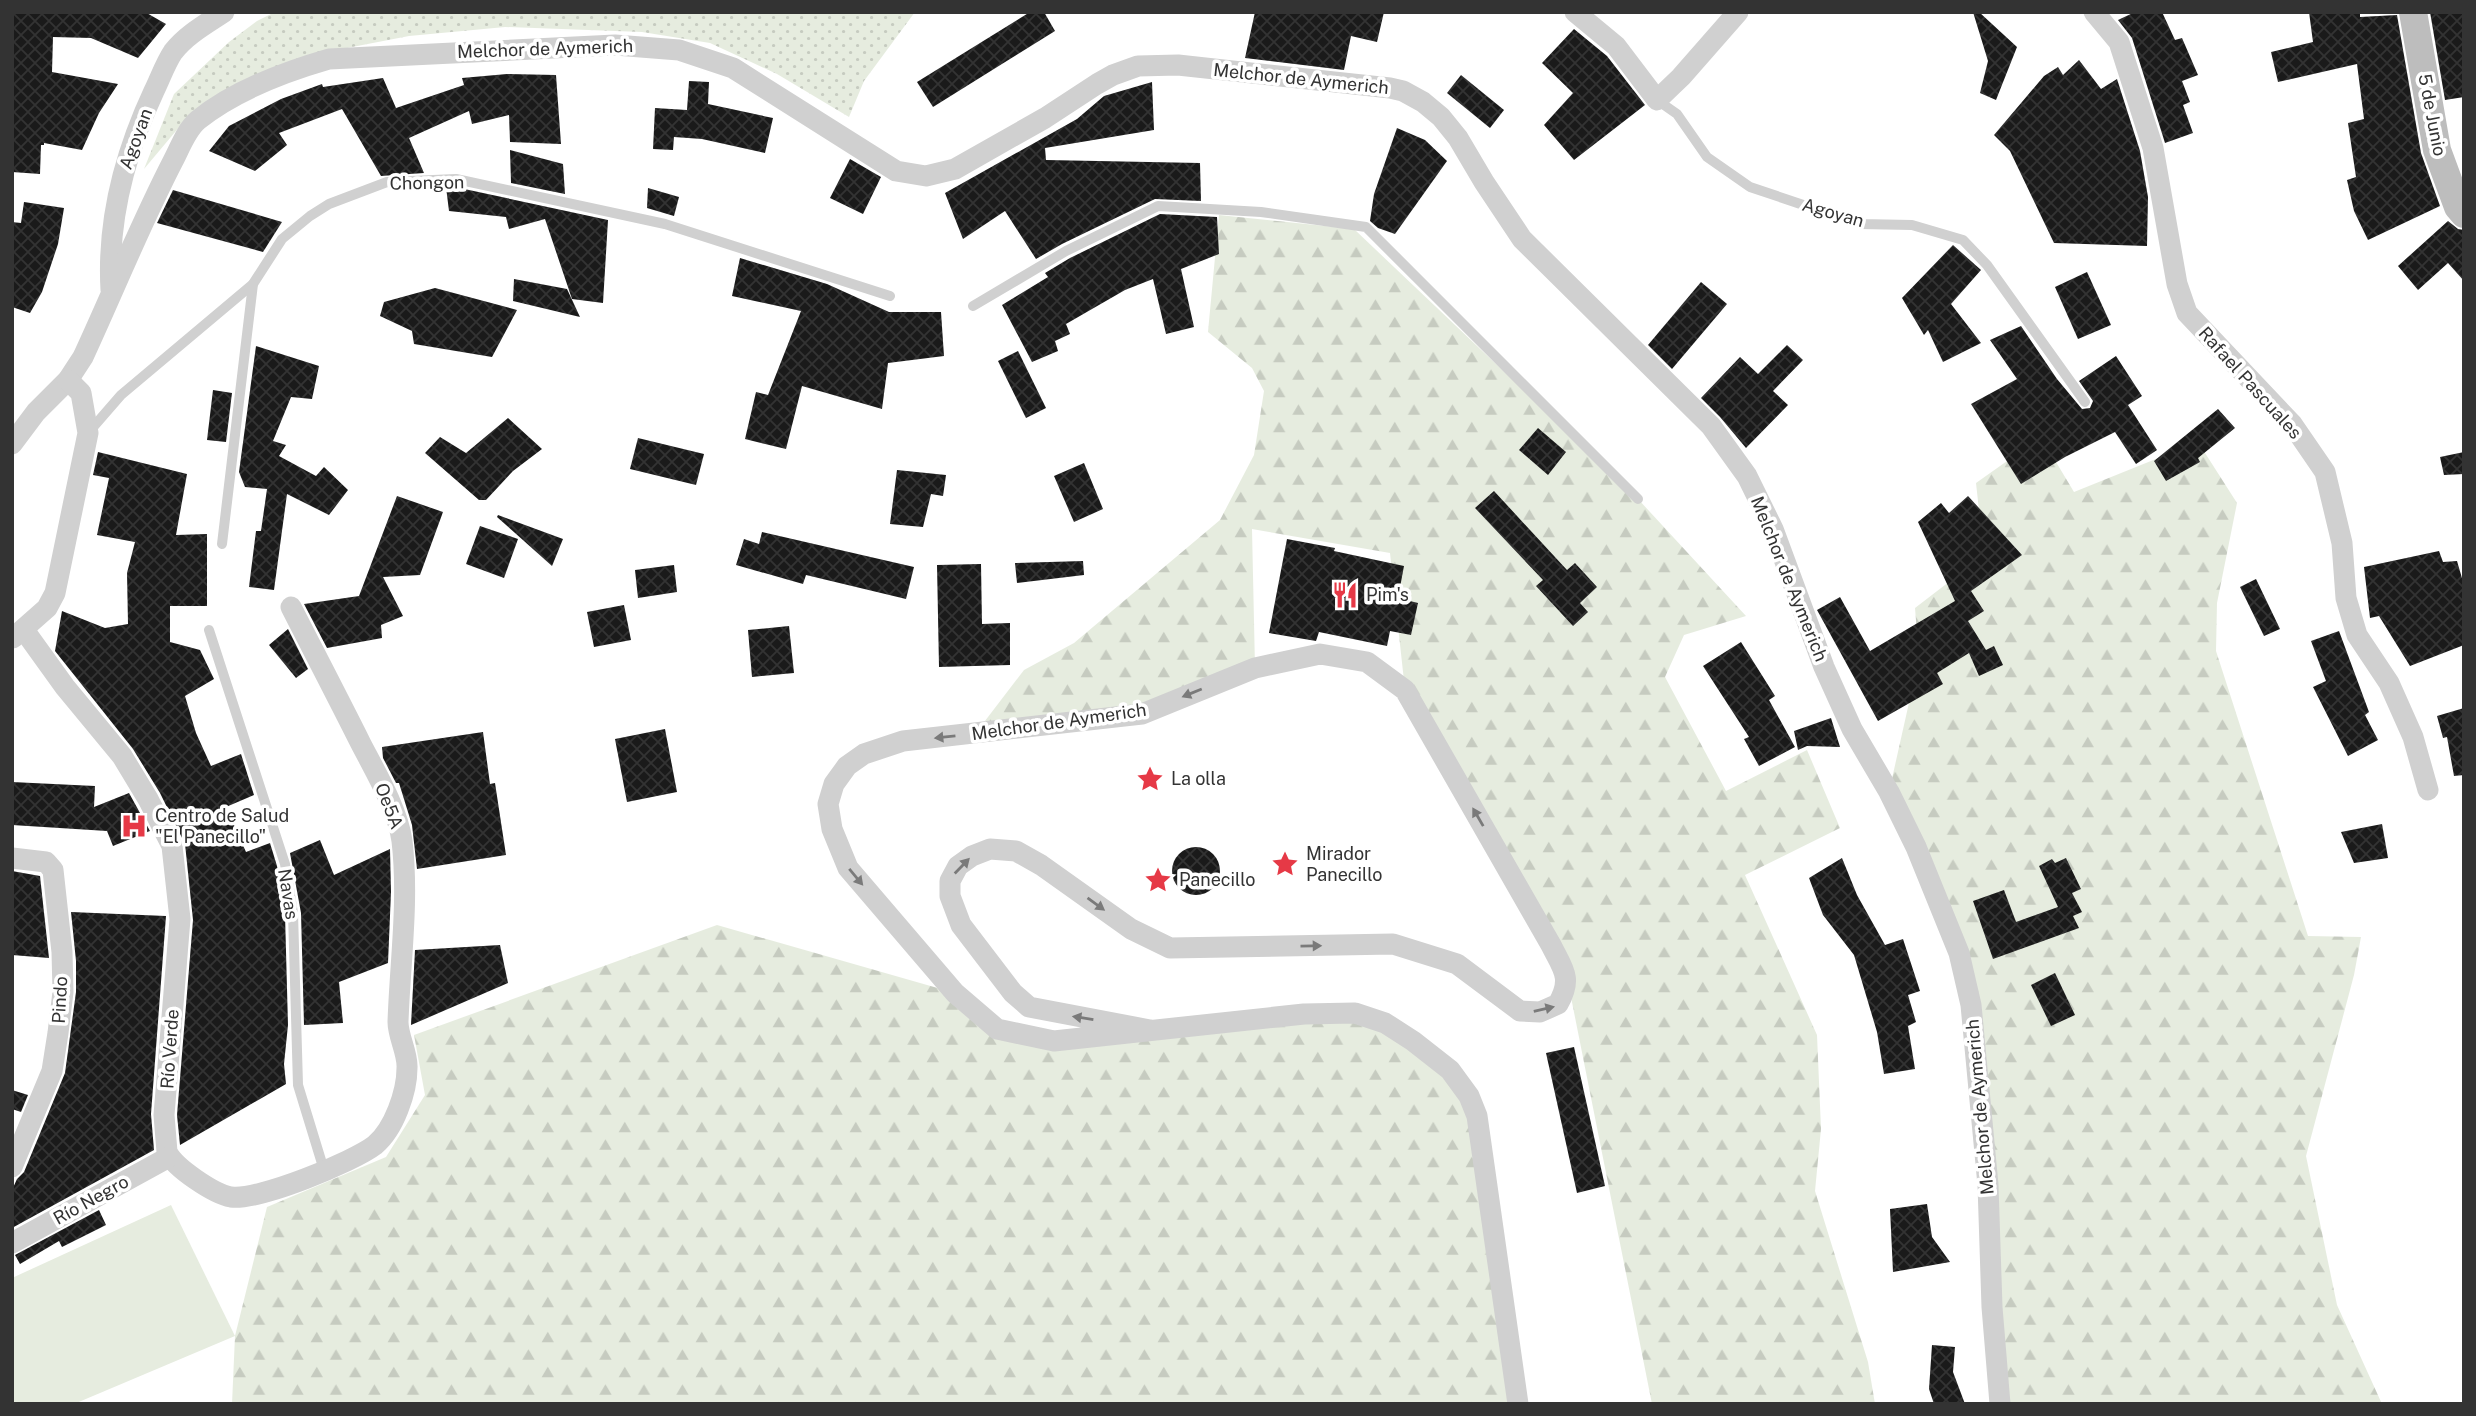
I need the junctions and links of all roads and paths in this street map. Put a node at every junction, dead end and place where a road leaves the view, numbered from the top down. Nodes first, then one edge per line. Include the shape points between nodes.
1 (224, 12) edge
2 (1575, 12) edge
3 (1738, 12) edge
4 (2094, 12) edge
5 (2413, 12) edge
6 (1657, 100) junction
7 (2464, 214) edge
8 (253, 284) junction
9 (111, 295) junction
10 (890, 296) dead end
11 (973, 306) dead end
12 (68, 380) junction
13 (2085, 402) dead end
14 (88, 433) junction
15 (12, 444) edge
16 (1638, 499) dead end
17 (222, 544) dead end
18 (291, 607) dead end
19 (209, 630) dead end
20 (18, 634) edge
21 (2428, 790) dead end
22 (12, 858) edge
23 (1150, 1030) junction
24 (169, 1157) junction
25 (12, 1167) edge
26 (324, 1170) junction
27 (12, 1243) edge
28 (1518, 1404) edge
29 (2000, 1404) edge

1 - 9 street, Agoyan via 172,54 139,125 118,190 109,261
2 - 6 street, Agoyan via 1616,46
3 - 6 street
4 - 21 street, Rafael Pascuales via 2119,42 2153,148 2187,313 2292,424 2325,472 2343,543 2346,598 2357,635 2389,683 2413,737
5 - 7 street, 5 de Junio via 2437,150
6 - 13 lane, Agoyan via 1677,114 1707,157 1750,187 1860,224 1912,225 1964,240
8 - 10 lane, Chongon via 282,239 329,204 387,182 456,179 665,224
8 - 14 lane, Chongon via 121,395
8 - 17 lane
9 - 12 street, Melchor de Aymerich
9 - 29 street, Melchor de Aymerich via 154,197 196,121 258,85 329,59 615,45 678,50 733,68 895,172 926,176 955,169 1097,84 1138,66 1178,65 1377,86 1403,91 1423,102 1458,138 1522,239 1700,415 1736,460 1773,529 1852,729 1916,847 1959,953 1971,1005 1989,1185
11 - 16 lane via 1066,251 1158,206 1261,212 1366,227
12 - 14 street via 81,393
12 - 15 street, Melchor de Aymerich
14 - 20 street via 55,593 47,608
18 - 26 street, Oe5A via 385,790 402,839 404,919 398,1026 408,1067 400,1103 376,1144
19 - 26 lane, Navas via 285,864 293,913 298,1085
20 - 24 street, Río Verde via 122,756 172,846 180,919 164,1115
22 - 25 street, Pindo via 46,862 53,870 62,992 52,1071
23 -> 23 street, Melchor de Aymerich via 1029,1007 961,925 950,896 950,881 958,866 990,849 1016,851 1132,929 1170,948 1393,944 1457,964 1520,1011 1540,1012 1558,1004 1567,977 1551,944 1405,690 1367,663 1320,654 1255,668 1142,714 903,741 864,754 847,766 834,784 828,804 832,829 848,868 955,993 997,1029 1054,1041
23 - 28 street, Melchor de Aymerich via 1355,1013 1385,1023 1450,1070 1477,1116
24 - 26 street via 205,1185 231,1197 249,1196
24 - 27 street, Río Negro

